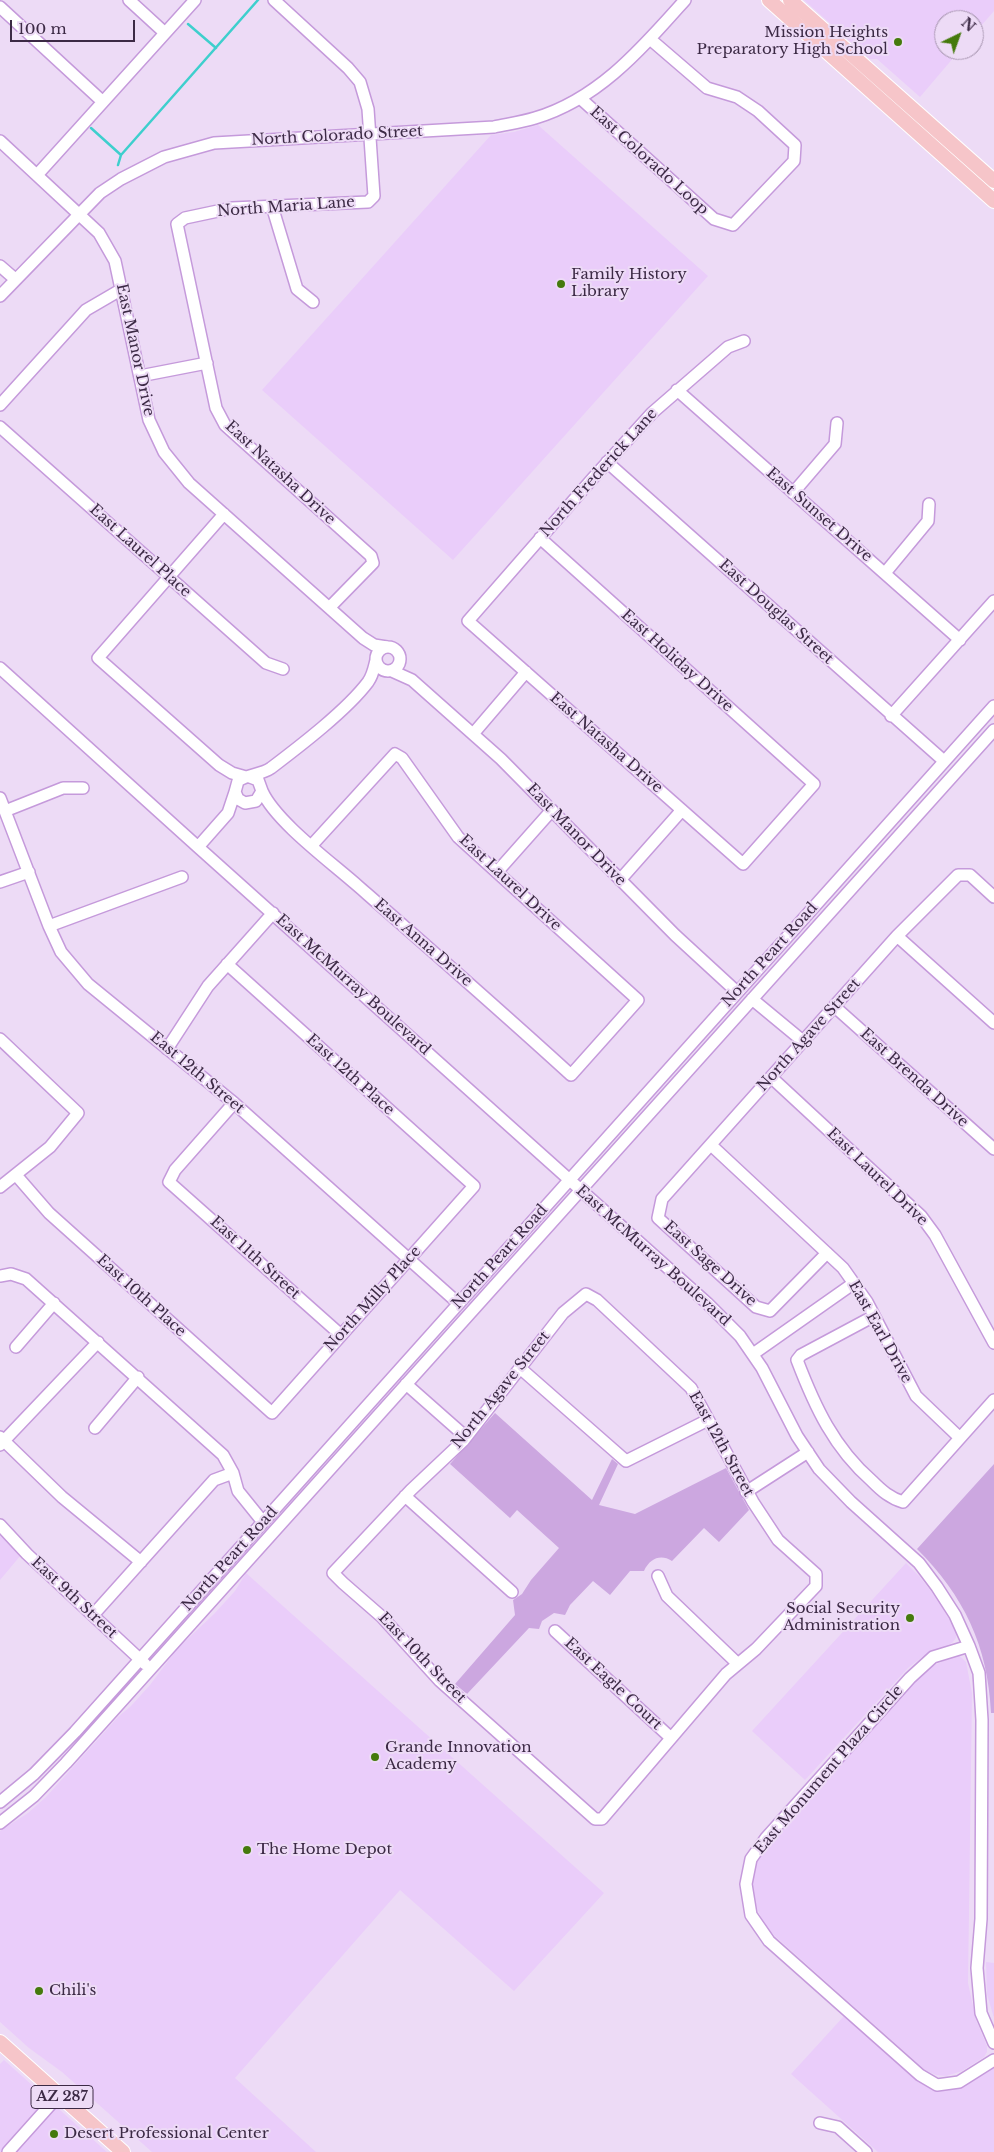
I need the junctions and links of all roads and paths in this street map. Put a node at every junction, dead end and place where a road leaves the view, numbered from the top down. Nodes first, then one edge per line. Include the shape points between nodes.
1 (129, 0) edge
2 (195, 0) edge
3 (274, 0) edge
4 (685, 0) edge
5 (769, 0) edge
6 (790, 0) edge
7 (0, 7) edge
8 (165, 33) junction
9 (650, 39) junction
10 (580, 98) junction
11 (103, 102) junction
12 (369, 134) junction
13 (0, 140) edge
14 (37, 175) junction
15 (994, 181) edge
16 (994, 201) edge
17 (272, 206) junction
18 (79, 213) junction
19 (177, 224) joint
20 (0, 266) edge
21 (15, 279) junction
22 (122, 289) junction
23 (0, 296) edge
24 (313, 302) dead end
25 (744, 341) dead end
26 (207, 362) junction
27 (140, 376) junction
28 (677, 390) junction
29 (0, 405) edge
30 (837, 422) dead end
31 (0, 427) edge
32 (607, 462) junction
33 (793, 492) junction
34 (928, 504) dead end
35 (224, 514) junction
36 (540, 538) junction
37 (885, 573) junction
38 (169, 576) junction
39 (994, 601) edge
40 (330, 607) junction
41 (468, 621) joint
42 (363, 638) junction
43 (960, 640) junction
44 (387, 647) junction
45 (400, 657) junction
46 (376, 659) junction
47 (0, 668) edge
48 (283, 669) dead end
49 (391, 671) junction
50 (526, 672) junction
51 (412, 680) junction
52 (368, 682) junction
53 (994, 706) edge
54 (891, 716) junction
55 (994, 730) edge
56 (472, 734) junction
57 (944, 761) junction
58 (219, 765) junction
59 (271, 768) junction
60 (248, 777) junction
61 (83, 788) dead end
62 (262, 789) junction
63 (235, 790) junction
64 (0, 798) edge
65 (251, 803) junction
66 (552, 810) junction
67 (682, 810) junction
68 (5, 811) junction
69 (274, 811) junction
70 (228, 813) junction
71 (312, 845) junction
72 (198, 847) junction
73 (744, 864) joint
74 (29, 872) junction
75 (497, 872) junction
76 (182, 877) dead end
77 (620, 880) junction
78 (0, 882) edge
79 (994, 897) edge
80 (272, 914) junction
81 (49, 926) junction
82 (897, 936) junction
83 (226, 964) junction
84 (737, 992) junction
85 (752, 999) junction
86 (638, 1000) joint
87 (835, 1007) junction
88 (994, 1023) edge
89 (0, 1038) edge
90 (804, 1042) junction
91 (167, 1049) junction
92 (772, 1078) junction
93 (234, 1103) junction
94 (711, 1145) junction
95 (994, 1148) edge
96 (16, 1174) junction
97 (569, 1180) junction
98 (1, 1184) edge
99 (474, 1186) joint
100 (580, 1190) junction
101 (660, 1210) joint
102 (828, 1253) junction
103 (408, 1260) junction
104 (0, 1276) edge
105 (854, 1283) junction
106 (586, 1294) joint
107 (54, 1303) junction
108 (458, 1304) junction
109 (874, 1316) junction
110 (341, 1335) junction
111 (98, 1342) junction
112 (994, 1343) edge
113 (16, 1347) dead end
114 (753, 1354) junction
115 (520, 1368) junction
116 (138, 1377) junction
117 (406, 1384) junction
118 (994, 1400) edge
119 (272, 1413) joint
120 (708, 1420) junction
121 (95, 1428) dead end
122 (466, 1437) junction
123 (960, 1438) junction
124 (1, 1441) edge
125 (808, 1452) junction
126 (233, 1473) junction
127 (746, 1492) junction
128 (405, 1496) junction
129 (263, 1522) junction
130 (0, 1525) edge
131 (141, 1562) junction
132 (333, 1573) joint
133 (658, 1576) dead end
134 (512, 1592) dead end
135 (93, 1615) junction
136 (555, 1631) dead end
137 (970, 1646) junction
138 (140, 1659) junction
139 (738, 1664) junction
140 (151, 1669) junction
141 (982, 1720) junction
142 (994, 1721) edge
143 (671, 1738) junction
144 (0, 1802) edge
145 (988, 1820) edge
146 (0, 1823) edge
147 (981, 1919) junction
148 (994, 1919) edge
149 (0, 2042) edge
150 (994, 2043) edge
151 (994, 2060) edge
152 (59, 2095) junction
153 (820, 2123) dead end
154 (8, 2152) edge
155 (123, 2152) edge
156 (866, 2152) edge

1 - 8 street
2 - 8 street
3 - 12 street via 360,82 368,109
4 - 9 street, North Colorado Street
5 - 16 main road
6 - 15 main road
7 - 11 street
8 - 11 street
9 - 10 street, North Colorado Street via 605,82
9 - 10 street, East Colorado Loop via 706,88 737,97 758,110 795,145 794,161 733,225 714,219
10 - 12 street, North Colorado Street via 536,118 494,127
11 - 14 street
12 - 17 street, North Maria Lane via 374,196 368,202
12 - 18 street, North Colorado Street via 206,145 164,157 121,179
13 - 14 street, East Manor Drive
14 - 18 street, East Manor Drive
17 - 19 street, North Maria Lane via 232,208 185,218
17 - 24 street via 298,289
18 - 21 street, North Colorado Street
18 - 22 street, East Manor Drive via 99,233 115,261
19 - 26 street, East Natasha Drive
20 - 21 street
21 - 23 street, North Colorado Street
22 - 27 street, East Manor Drive
22 - 29 street via 86,310
25 - 28 street, North Frederick Lane via 728,347
26 - 27 street
26 - 40 street, East Natasha Drive via 216,408 225,425 370,556 373,563
27 - 35 street, East Manor Drive via 150,420 164,452 190,483
28 - 32 street, North Frederick Lane
28 - 33 street, East Sunset Drive
30 - 33 street via 835,444
31 - 38 street, East Laurel Place
32 - 36 street, North Frederick Lane
32 - 54 street, East Douglas Street
33 - 37 street, East Sunset Drive
34 - 37 street via 928,521
35 - 38 street
35 - 40 street, East Manor Drive
36 - 41 street, North Frederick Lane
36 - 73 street, East Holiday Drive via 814,784
37 - 43 street, East Sunset Drive
38 - 48 street, East Laurel Place via 266,663
38 - 58 street via 98,658
39 - 43 street
40 - 42 street, East Manor Drive
41 - 50 street, East Natasha Drive
42 - 44 street, East Manor Drive
42 - 46 street, East Manor Drive
43 - 54 street
44 - 45 street via 397,650
44 - 46 street via 380,650
45 - 49 street via 399,664
45 - 51 street, East Manor Drive
46 - 49 street via 379,668
46 - 52 street
47 - 72 street, East McMurray Boulevard
49 - 51 street, East Manor Drive
49 - 52 street
50 - 56 street
50 - 67 street, East Natasha Drive
51 - 56 street, East Manor Drive
52 - 59 street via 342,709
53 - 57 street, North Peart Road
54 - 57 street, East Douglas Street
55 - 85 street, North Peart Road
56 - 66 street, East Manor Drive
57 - 84 street, North Peart Road
58 - 60 street
58 - 63 street
59 - 60 street
59 - 62 street
60 - 62 street via 258,780
60 - 63 street via 238,781
61 - 68 street via 62,788
62 - 65 street via 259,798
62 - 69 street, East Anna Drive
63 - 65 street via 241,802
63 - 70 street
64 - 68 street, East 12th Street
65 - 69 street, East Anna Drive
65 - 70 street
66 - 75 street
66 - 77 street, East Manor Drive
67 - 73 street, East Natasha Drive
67 - 77 street
68 - 74 street, East 12th Street
69 - 71 street, East Anna Drive
70 - 72 street
71 - 75 street, East Laurel Drive via 395,754 402,758 458,837
71 - 86 street, East Anna Drive via 571,1075
72 - 80 street, East McMurray Boulevard
74 - 78 street
74 - 81 street, East 12th Street
75 - 86 street, East Laurel Drive
76 - 81 street
77 - 84 street, East Manor Drive
79 - 82 street, North Agave Street via 970,874 958,875
80 - 83 street
80 - 97 street, East McMurray Boulevard
81 - 91 street, East 12th Street via 61,952 88,984
82 - 87 street, North Agave Street
82 - 88 street
83 - 91 street
83 - 99 street, East 12th Place
84 - 97 street, North Peart Road
85 - 90 street
85 - 100 street, North Peart Road
87 - 90 street, North Agave Street
87 - 95 street, East Brenda Drive
89 - 96 street via 78,1113 50,1146
90 - 92 street, North Agave Street
91 - 93 street, East 12th Street
92 - 94 street, North Agave Street
92 - 112 street, East Laurel Drive via 921,1216 935,1235
93 - 103 street, East 12th Street
93 - 110 street, East 11th Street via 175,1170 169,1182
94 - 101 street, North Agave Street via 662,1199
94 - 102 street, East Earl Drive
96 - 98 street
96 - 119 street, East 10th Place via 49,1213
97 - 100 street, East McMurray Boulevard
97 - 108 street, North Peart Road
99 - 103 street, North Milly Place
100 - 114 street, East McMurray Boulevard via 708,1303
100 - 117 street, North Peart Road
101 - 102 street, East Sage Drive via 658,1218 756,1307 770,1311
102 - 105 street, East Earl Drive
103 - 108 street, East 12th Street
103 - 110 street, North Milly Place
104 - 107 street via 11,1274 26,1278
105 - 109 street, East Earl Drive
105 - 114 street
106 - 115 street, North Agave Street via 563,1313
106 - 120 street, East 12th Street via 597,1300 691,1388
107 - 111 street
107 - 113 street
108 - 129 street, North Peart Road
109 - 123 street, East Earl Drive via 916,1396
109 - 123 street via 797,1360 831,1435 854,1466 892,1499 904,1502
110 - 119 street, North Milly Place
111 - 116 street
111 - 124 street
114 - 125 street, East McMurray Boulevard
115 - 120 street via 626,1461
115 - 122 street, North Agave Street
116 - 121 street
116 - 126 street via 223,1455
117 - 122 street
117 - 140 street, North Peart Road
118 - 123 street
120 - 127 street, East 12th Street
122 - 128 street, North Agave Street
124 - 131 street
125 - 127 street
125 - 137 street, East McMurray Boulevard via 819,1469 851,1502 919,1563 938,1587
126 - 129 street via 238,1491
126 - 131 street via 214,1480
127 - 139 street, East 12th Street via 778,1540 816,1574 816,1586
128 - 132 street, North Agave Street
128 - 134 street
129 - 138 street, North Peart Road
130 - 135 street, East 9th Street
131 - 135 street
132 - 143 street, East 10th Street via 382,1616 440,1681 595,1819 602,1819
133 - 139 street via 667,1596
135 - 138 street, East 9th Street
136 - 143 street, East Eagle Court
137 - 141 street, East McMurray Boulevard via 979,1673
137 - 151 street, East Monument Plaza Circle via 933,1657 910,1678 766,1838 751,1859 746,1884 751,1915 769,1941 920,2074 937,2085 959,2082
138 - 140 street, East 9th Street
138 - 144 street, North Peart Road via 48,1760
139 - 143 street
140 - 146 street, North Peart Road via 34,1796
141 - 142 street
141 - 145 street, East McMurray Boulevard
145 - 147 street, East McMurray Boulevard
147 - 148 street
147 - 150 street, East McMurray Boulevard via 978,1968 981,2012
149 - 152 main road, AZ 287
152 - 154 street
152 - 155 main road, AZ 287
153 - 156 street via 838,2127

